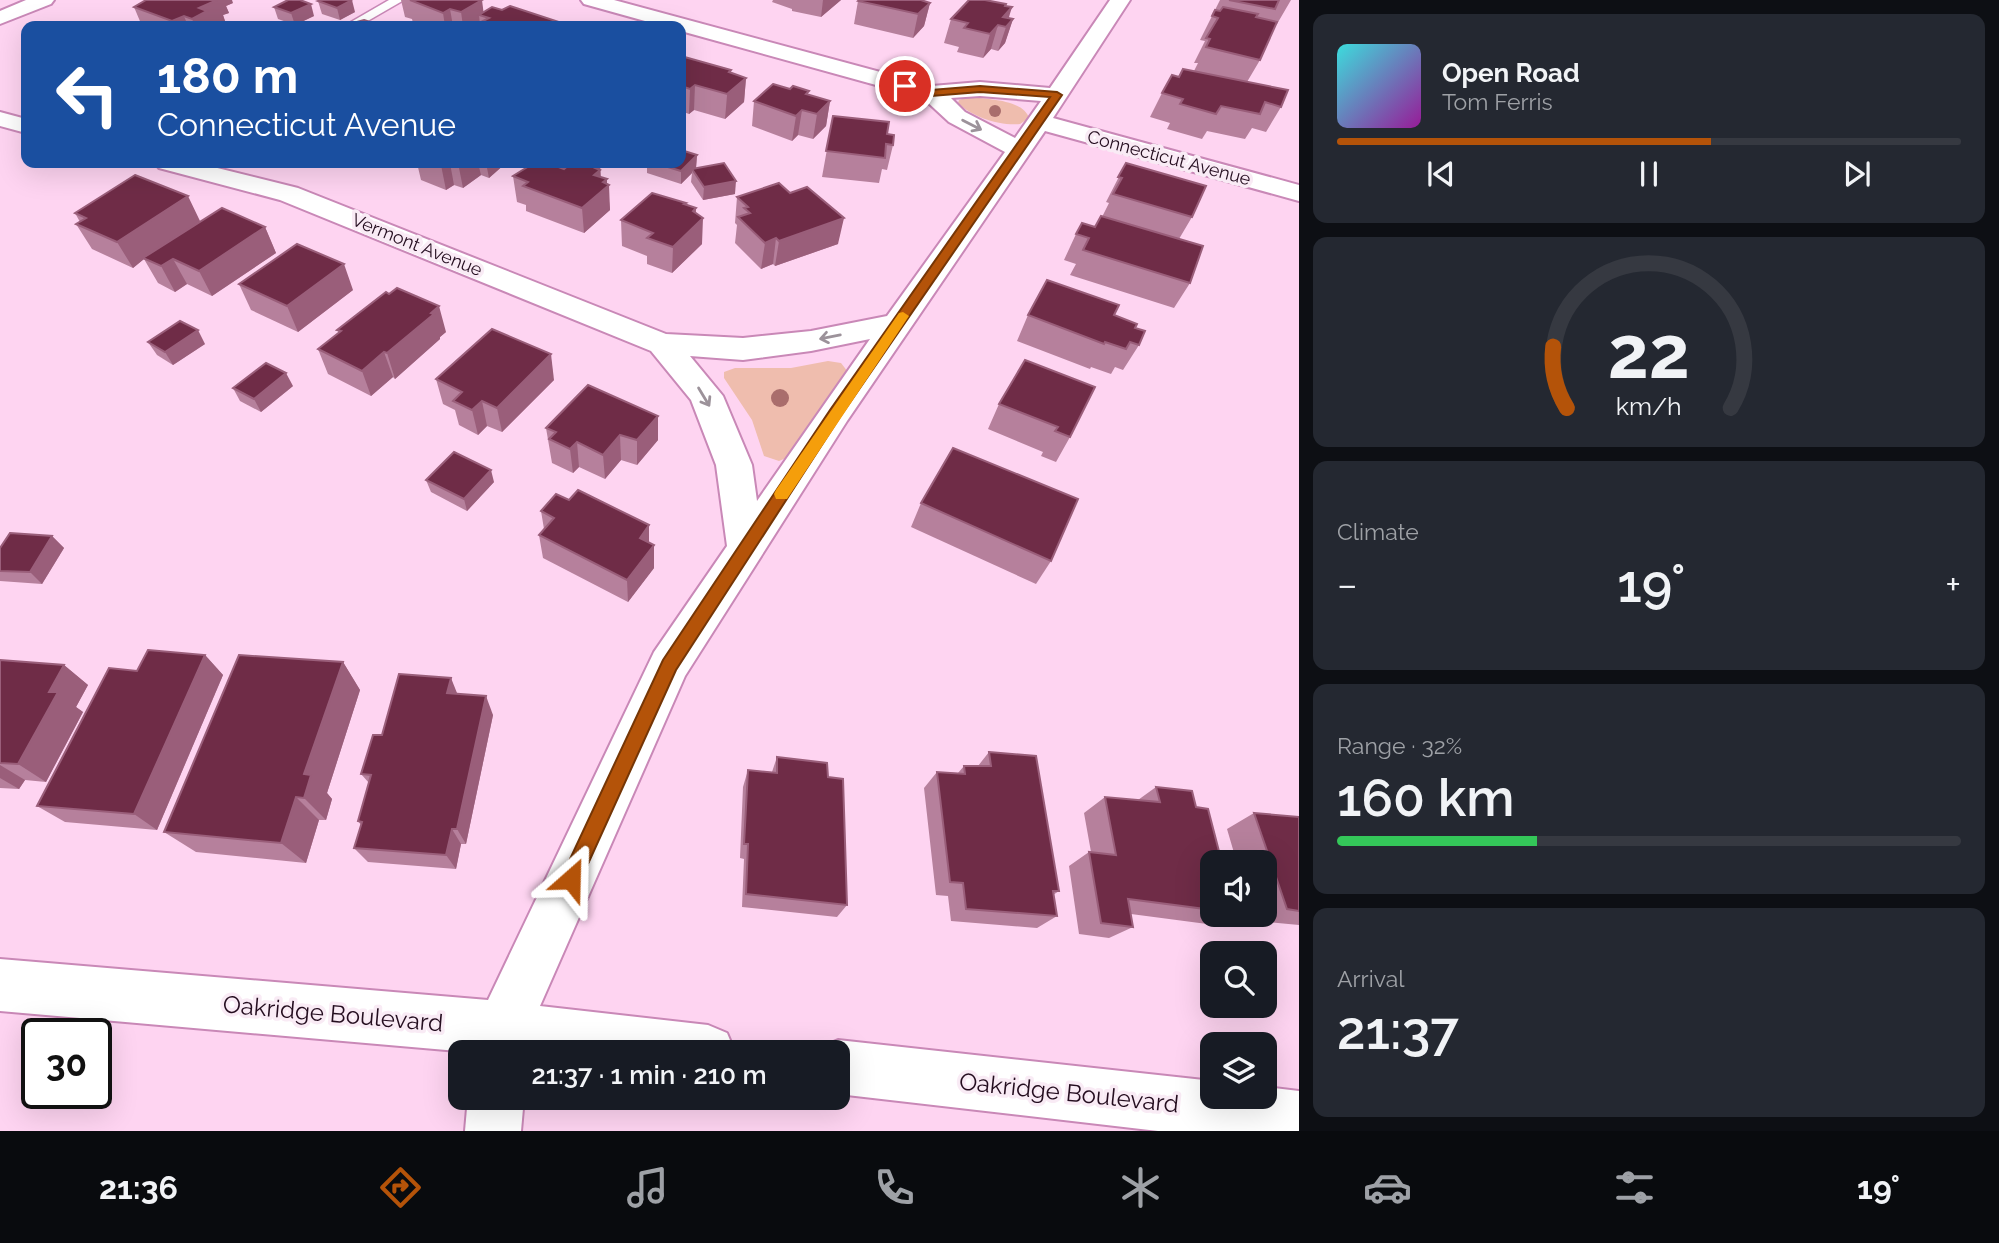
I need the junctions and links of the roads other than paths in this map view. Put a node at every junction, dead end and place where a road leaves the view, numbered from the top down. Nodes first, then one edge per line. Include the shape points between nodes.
1 (44, 0) edge
2 (398, 0) edge
3 (591, 0) edge
4 (1120, 0) edge
5 (0, 18) edge
6 (359, 21) edge
7 (668, 21) edge
8 (686, 26) edge
9 (931, 93) junction
10 (0, 119) edge
11 (1038, 122) junction
12 (21, 125) edge
13 (188, 168) edge
14 (1299, 194) edge
15 (898, 324) junction
16 (662, 344) junction
17 (746, 549) junction
18 (0, 985) edge
19 (501, 1040) edge
20 (850, 1068) edge
21 (495, 1110) edge
22 (1299, 1119) edge
23 (493, 1131) edge

1 - 5 street
2 - 6 lane
3 - 7 street, Connecticut Avenue
4 - 11 street
8 - 9 street, Connecticut Avenue
9 - 11 street, Connecticut Avenue via 980,89
9 -> 11 street, Connecticut Avenue via 957,117
10 - 12 street
11 - 14 street, Connecticut Avenue
11 - 15 street
13 - 16 street, Vermont Avenue via 289,194
15 -> 16 street, Vermont Avenue via 743,349
15 - 17 street
16 -> 17 street, Vermont Avenue via 706,396 734,465
17 - 19 street via 669,665
18 - 19 street, Oakridge Boulevard
20 - 22 street, Oakridge Boulevard
21 - 23 street

